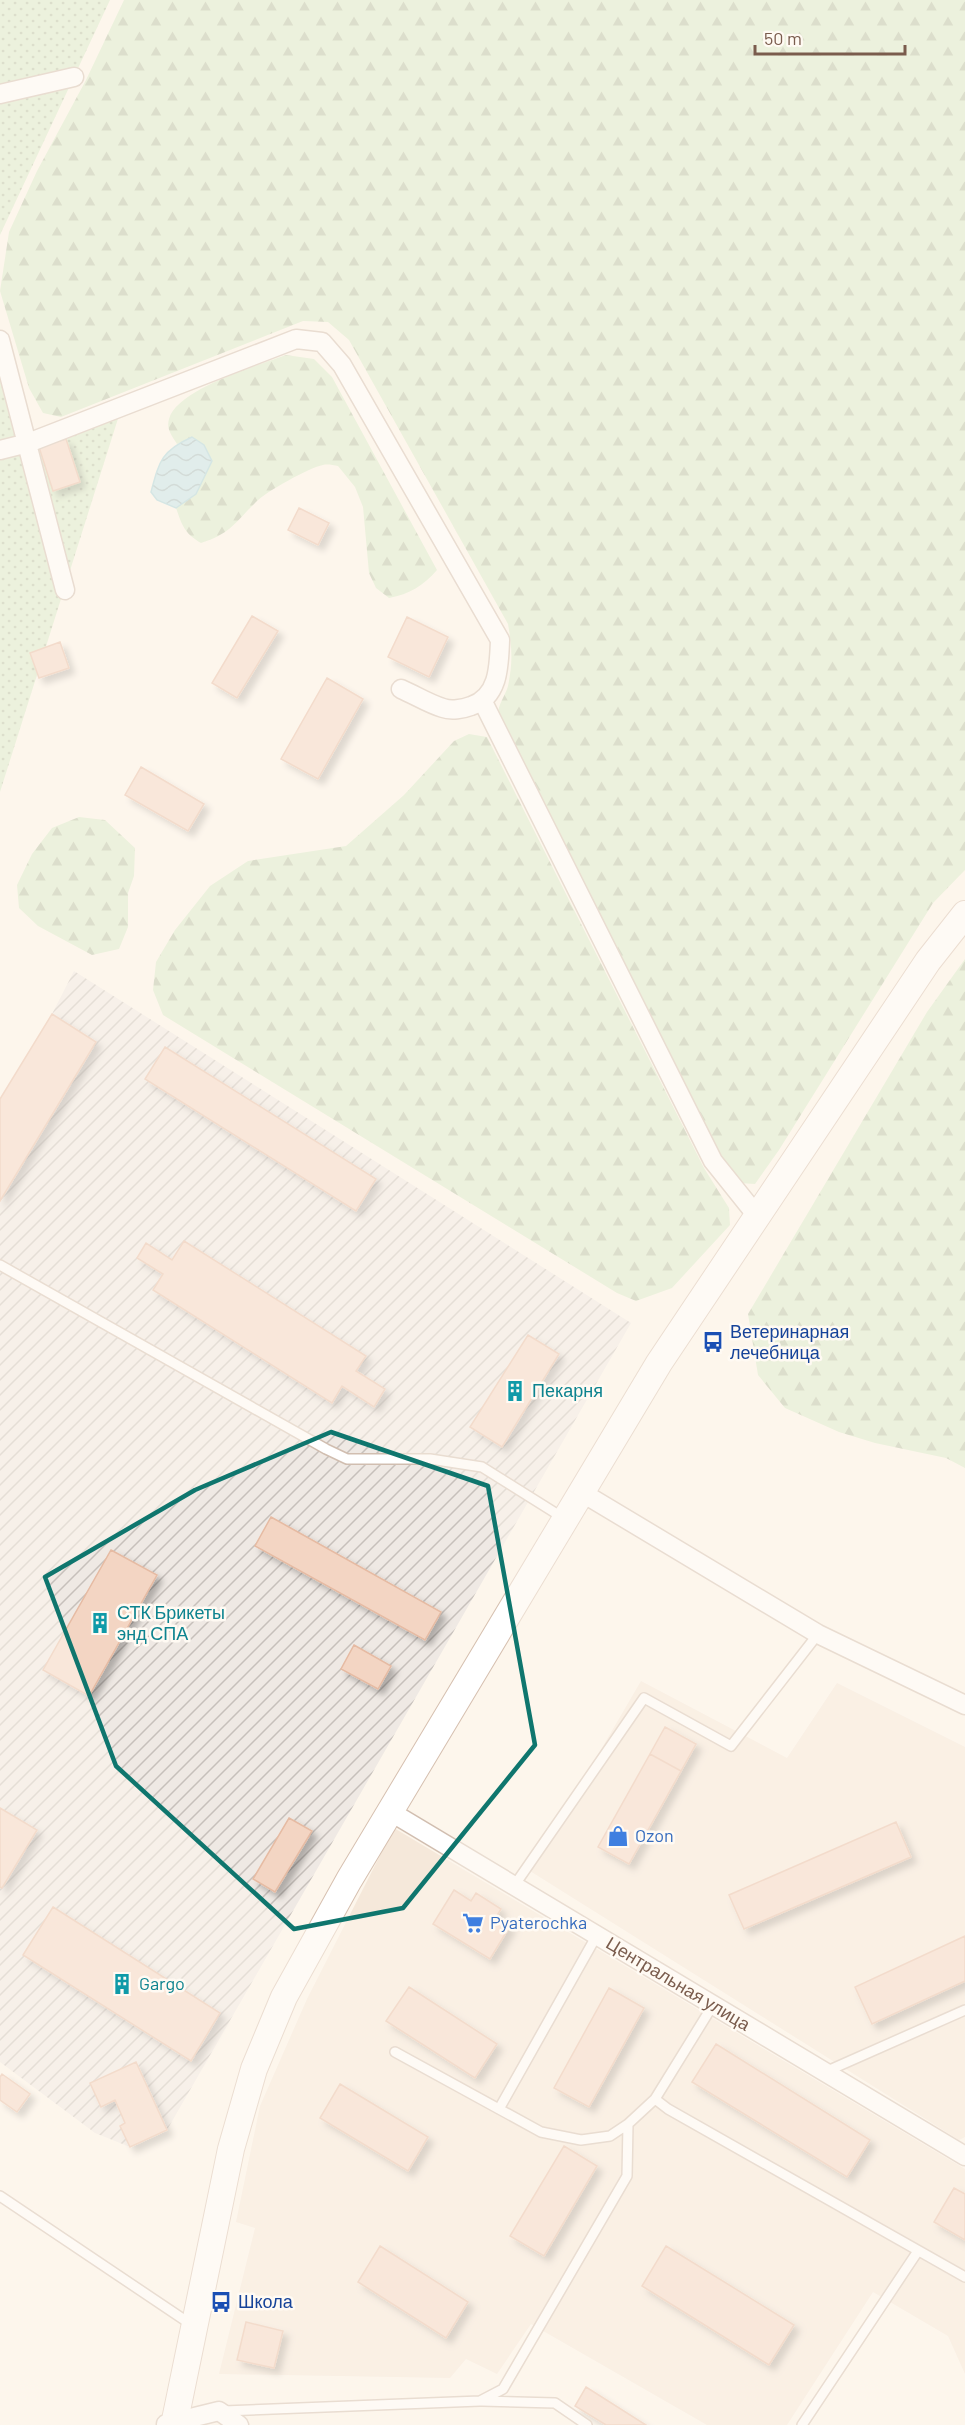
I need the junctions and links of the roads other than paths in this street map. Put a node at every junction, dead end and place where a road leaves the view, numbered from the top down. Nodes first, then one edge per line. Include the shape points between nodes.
1 (74, 77) dead end
2 (0, 94) edge
3 (0, 340) edge
4 (28, 442) junction
5 (0, 450) edge
6 (65, 590) dead end
7 (401, 689) dead end
8 (483, 702) junction
9 (965, 914) edge
10 (757, 1216) junction
11 (0, 1265) edge
12 (582, 1492) junction
13 (565, 1519) junction
14 (818, 1634) junction
15 (965, 1706) edge
16 (391, 1812) junction
17 (514, 1886) junction
18 (597, 1935) junction
19 (713, 2005) junction
20 (965, 2010) edge
21 (395, 2052) dead end
22 (825, 2072) junction
23 (655, 2099) junction
24 (499, 2109) junction
25 (628, 2124) junction
26 (963, 2152) edge
27 (0, 2196) edge
28 (918, 2251) junction
29 (965, 2277) edge
30 (194, 2326) junction
31 (480, 2401) junction
32 (219, 2411) junction
33 (171, 2424) edge
34 (239, 2425) edge
35 (587, 2425) edge
36 (802, 2425) edge

1 - 2 street
3 - 4 street
4 - 5 street
4 - 6 street
4 - 8 street via 296,339 322,342 342,365 501,640 494,686
7 - 8 street via 445,709
8 - 10 street via 712,1161
9 - 10 street via 927,961
10 - 12 street via 659,1363
11 - 13 lane via 347,1459 430,1459 482,1467
12 - 13 street
12 - 14 street
13 - 16 street
14 - 15 street
14 - 17 lane via 731,1746 644,1698
16 - 17 street, Центральная улица
16 - 30 street via 284,1997 254,2069 231,2150
17 - 18 street, Центральная улица
18 - 19 street, Центральная улица
18 - 24 lane
19 - 22 street, Центральная улица
19 - 23 lane
20 - 22 lane
21 - 24 lane
22 - 26 street, Центральная улица
23 - 25 lane
23 - 28 lane
24 - 25 lane via 541,2132 581,2140 610,2136
25 - 31 lane via 627,2176 503,2389
27 - 30 lane
28 - 29 lane
28 - 36 lane
30 - 33 street
31 - 32 lane
31 - 35 lane via 555,2403
32 - 33 street
32 - 34 street

